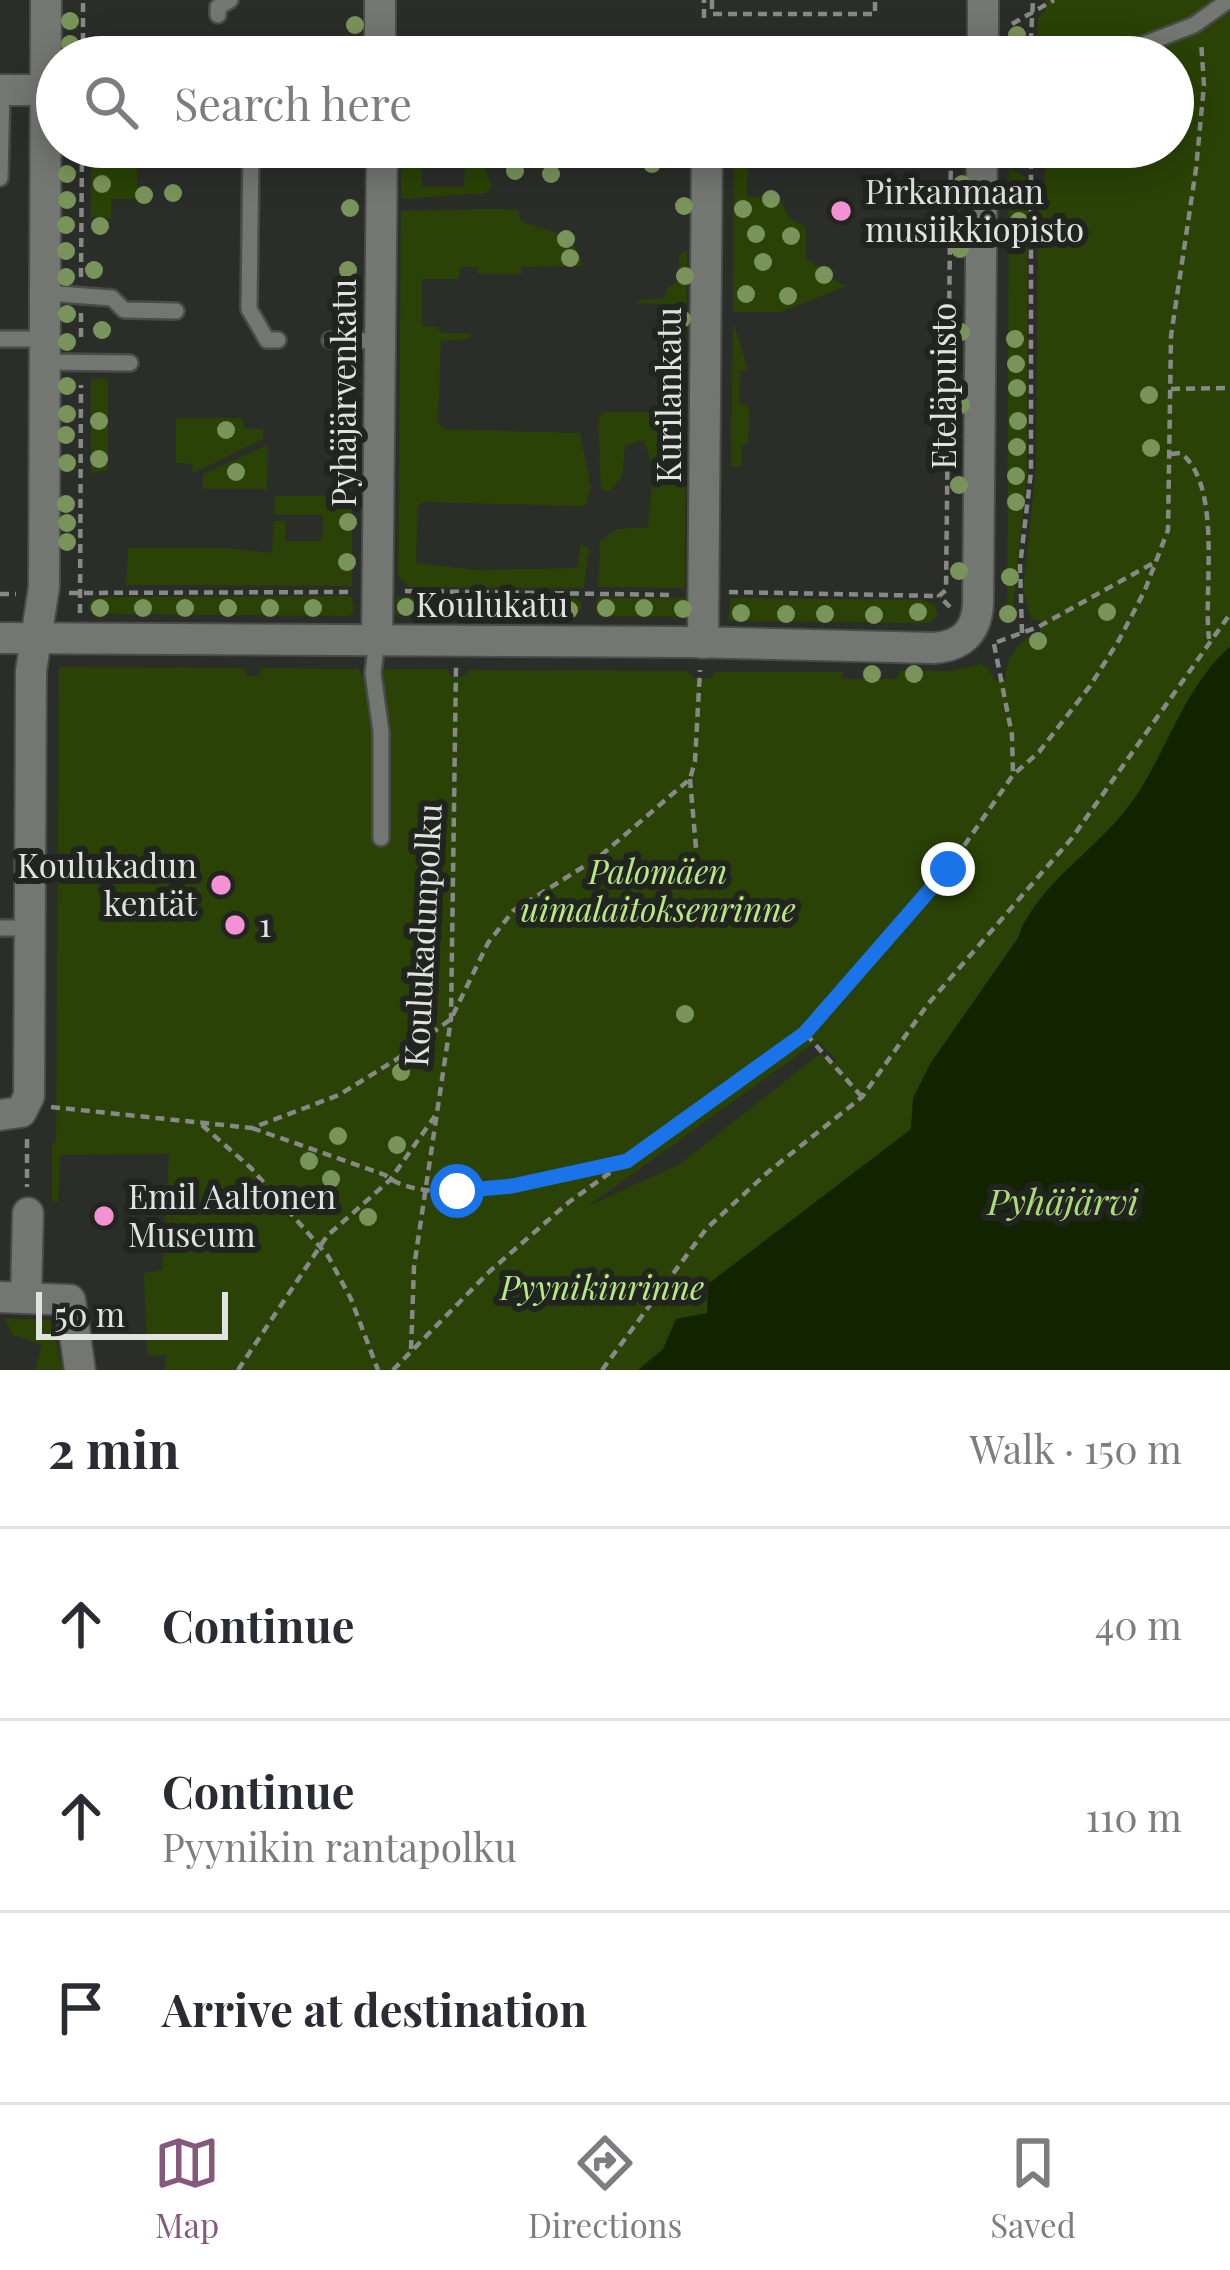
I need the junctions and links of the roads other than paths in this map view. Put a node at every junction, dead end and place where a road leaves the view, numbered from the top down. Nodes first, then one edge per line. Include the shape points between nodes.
1 (46, 0) edge
2 (230, 0) edge
3 (380, 0) edge
4 (1229, 0) edge
5 (218, 15) dead end
6 (48, 36) edge
7 (380, 36) edge
8 (1166, 36) edge
9 (1, 90) edge
10 (36, 90) edge
11 (49, 168) edge
12 (251, 168) edge
13 (382, 168) edge
14 (707, 168) edge
15 (982, 168) edge
16 (0, 178) edge
17 (45, 293) junction
18 (176, 310) dead end
19 (0, 339) edge
20 (278, 340) dead end
21 (330, 340) dead end
22 (380, 341) junction
23 (45, 351) junction
24 (130, 363) dead end
25 (975, 626) joint
26 (0, 638) edge
27 (36, 638) junction
28 (377, 640) junction
29 (702, 654) junction
30 (381, 838) dead end
31 (15, 928) edge
32 (20, 1115) edge
33 (27, 1198) road end
34 (13, 1297) edge
35 (80, 1370) edge

1 - 6 street
2 - 5 lane
3 - 7 street
4 - 8 lane
9 - 10 street
9 - 16 lane
11 - 17 street
12 - 20 lane via 250,309 267,340
13 - 22 street, Pyhäjärvenkatu
14 - 29 street, Kurilankatu
15 - 25 street, Eteläpuisto
17 - 18 lane via 112,298 124,310
17 - 23 street
19 - 23 lane
21 - 22 lane
22 - 28 street, Pyhäjärvenkatu
23 - 24 lane
23 - 27 street
25 - 29 street, Koulukatu via 939,648
26 - 27 street, Koulukatu
27 - 28 street, Koulukatu
27 - 31 street
28 - 29 street, Koulukatu
28 - 30 lane
31 - 32 street
33 - 34 street
34 - 35 street via 70,1300

